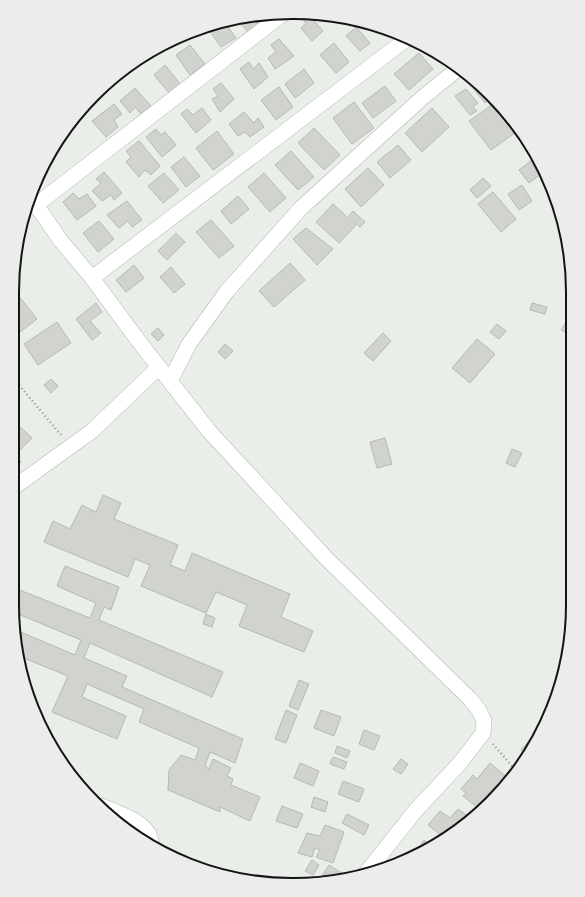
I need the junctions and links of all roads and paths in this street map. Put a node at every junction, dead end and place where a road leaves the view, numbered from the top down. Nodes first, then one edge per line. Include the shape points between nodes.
1 (275, 20) edge
2 (402, 42) edge
3 (454, 72) edge
4 (35, 201) edge
5 (35, 203) edge
6 (92, 278) junction
7 (159, 367) junction
8 (170, 381) junction
9 (19, 385) edge
10 (71, 446) junction
11 (19, 484) edge
12 (483, 733) junction
13 (512, 767) edge
14 (114, 811) edge
15 (150, 837) edge
16 (372, 866) edge

1 - 4 street
2 - 6 street
3 - 8 street via 301,208 227,291 189,344
5 - 6 street
6 - 7 street
7 - 8 street
7 - 10 street via 92,431
8 - 12 street via 209,431 326,558 470,699 484,721
9 - 10 path
10 - 11 street
12 - 13 path
12 - 16 street
14 - 15 street via 135,821 146,829

